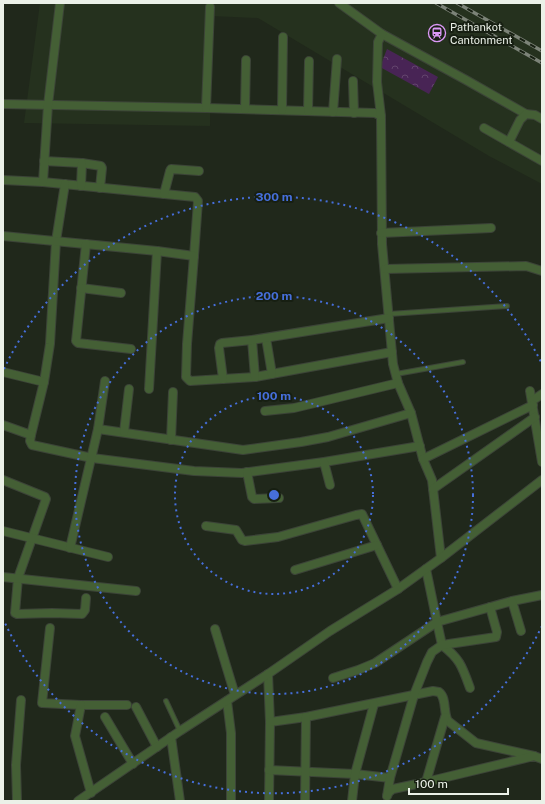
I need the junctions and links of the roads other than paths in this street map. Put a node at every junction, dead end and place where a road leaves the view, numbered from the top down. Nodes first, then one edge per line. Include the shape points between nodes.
1 (60, 3) edge
2 (339, 3) edge
3 (210, 7) dead end
4 (382, 34) junction
5 (284, 37) dead end
6 (337, 59) dead end
7 (246, 60) dead end
8 (309, 61) dead end
9 (353, 81) dead end
10 (3, 104) edge
11 (48, 105) junction
12 (206, 108) junction
13 (245, 109) junction
14 (282, 110) junction
15 (308, 111) junction
16 (333, 112) junction
17 (354, 113) junction
18 (526, 114) junction
19 (380, 116) junction
20 (542, 119) edge
21 (484, 128) dead end
22 (509, 142) junction
23 (44, 160) junction
24 (542, 161) edge
25 (82, 162) junction
26 (199, 171) dead end
27 (3, 180) edge
28 (43, 182) junction
29 (64, 184) junction
30 (81, 186) junction
31 (100, 188) junction
32 (164, 194) junction
33 (490, 228) dead end
34 (381, 233) junction
35 (3, 236) edge
36 (56, 241) junction
37 (86, 244) junction
38 (157, 251) junction
39 (194, 256) junction
40 (385, 269) junction
41 (542, 271) edge
42 (82, 288) junction
43 (121, 293) dead end
44 (507, 306) dead end
45 (389, 316) junction
46 (266, 338) junction
47 (252, 340) junction
48 (130, 349) dead end
49 (392, 352) junction
50 (463, 362) dead end
51 (3, 372) edge
52 (272, 374) junction
53 (396, 374) junction
54 (255, 377) junction
55 (222, 379) junction
56 (105, 381) dead end
57 (44, 382) junction
58 (398, 383) junction
59 (129, 389) dead end
60 (149, 389) dead end
61 (530, 391) dead end
62 (173, 392) dead end
63 (542, 394) edge
64 (532, 403) junction
65 (265, 411) dead end
66 (411, 413) junction
67 (535, 417) junction
68 (3, 425) edge
69 (98, 429) junction
70 (124, 432) junction
71 (31, 435) junction
72 (171, 440) junction
73 (420, 446) junction
74 (92, 458) junction
75 (423, 459) junction
76 (324, 462) junction
77 (542, 462) edge
78 (247, 472) junction
79 (3, 480) edge
80 (542, 480) edge
81 (330, 485) dead end
82 (434, 488) junction
83 (279, 498) dead end
84 (206, 526) dead end
85 (3, 531) edge
86 (32, 538) junction
87 (377, 545) junction
88 (70, 548) junction
89 (108, 557) dead end
90 (441, 558) junction
91 (426, 569) junction
92 (295, 570) dead end
93 (3, 577) edge
94 (18, 578) junction
95 (398, 589) junction
96 (136, 591) dead end
97 (542, 595) edge
98 (86, 598) dead end
99 (512, 601) junction
100 (490, 607) junction
101 (437, 622) junction
102 (50, 628) dead end
103 (215, 629) dead end
104 (520, 631) dead end
105 (442, 645) junction
106 (268, 674) junction
107 (333, 678) dead end
108 (470, 688) dead end
109 (235, 695) junction
110 (414, 695) junction
111 (21, 700) dead end
112 (166, 701) dead end
113 (227, 701) junction
114 (127, 704) dead end
115 (374, 704) junction
116 (81, 705) junction
117 (136, 707) dead end
118 (104, 717) dead end
119 (306, 717) junction
120 (445, 717) junction
121 (270, 722) junction
122 (180, 731) junction
123 (171, 737) junction
124 (157, 747) junction
125 (538, 758) edge
126 (133, 764) junction
127 (269, 770) junction
128 (305, 772) junction
129 (355, 774) junction
130 (390, 778) junction
131 (426, 782) junction
132 (90, 793) junction
133 (387, 799) edge
134 (17, 801) edge
135 (78, 801) edge
136 (180, 801) edge
137 (231, 801) edge
138 (269, 801) edge
139 (305, 801) edge
140 (352, 801) edge

1 - 11 street
2 - 4 street
3 - 12 street
4 - 18 street
4 - 19 street via 378,42 377,74
5 - 14 street
6 - 16 street
7 - 13 street
8 - 15 street
9 - 17 street
10 - 11 street
11 - 12 street
11 - 23 street
12 - 13 street
13 - 14 street
14 - 15 street
15 - 16 street
16 - 17 street
17 - 19 street via 375,113
18 - 20 street
18 - 22 street via 520,120
19 - 34 street
21 - 22 street
22 - 24 street
23 - 25 street
23 - 28 street
25 - 30 street
25 - 31 street via 102,167
26 - 32 street via 170,170
27 - 28 street
28 - 29 street
29 - 30 street
29 - 36 street
30 - 31 street
31 - 32 street
32 - 39 street via 195,197 198,201
33 - 34 street
34 - 40 street
35 - 36 street
36 - 37 street
36 - 57 street via 50,344
37 - 38 street
37 - 42 street
38 - 39 street
38 - 60 street
39 - 55 street via 186,377 194,381
40 - 41 street via 526,266
40 - 45 street
42 - 43 street
42 - 48 street via 77,342
44 - 45 lane
45 - 46 street
45 - 49 street
46 - 47 street
46 - 52 street
47 - 54 street
47 - 55 street via 220,344
49 - 52 street
49 - 53 street
50 - 53 lane
51 - 57 street
52 - 54 street
53 - 58 street
54 - 55 street
56 - 69 street
57 - 71 street
58 - 65 street via 294,408
58 - 66 street
59 - 70 street
61 - 64 street
62 - 72 street
63 - 64 street
64 - 67 street
64 - 75 street
66 - 72 street via 328,437 242,450
66 - 73 street
67 - 77 street
67 - 82 street
68 - 71 street
69 - 70 street
69 - 74 street
70 - 72 street
71 - 74 street via 31,444 35,446
73 - 75 street
73 - 76 street
74 - 78 street via 194,471
74 - 88 street
75 - 82 street
76 - 78 street
76 - 81 street
78 - 83 street via 254,500
79 - 86 street via 46,498
80 - 90 street
82 - 90 street
84 - 87 street via 236,530 243,540 266,539 360,514 364,517
85 - 86 street
86 - 88 street
86 - 94 street
87 - 92 street
87 - 95 street
88 - 89 street
90 - 91 street
91 - 95 street
91 - 101 street
93 - 94 street
94 - 96 street
94 - 98 street via 14,610 16,614 82,614
95 - 106 street via 330,631
97 - 99 street
99 - 100 street
99 - 104 street
100 - 101 street
100 - 105 street via 497,632 496,638
101 - 105 street
101 - 107 street via 374,663
102 - 116 street via 42,703
103 - 109 street
105 - 108 street via 458,659
105 - 110 street via 432,652
106 - 109 street
106 - 121 street
109 - 113 street
110 - 115 street
110 - 120 street via 433,691 442,694
110 - 130 street
111 - 134 street via 16,765
112 - 122 lane
113 - 122 street
113 - 137 street via 231,738
114 - 116 street
115 - 119 street
115 - 129 street
116 - 132 street via 75,736
117 - 124 street
118 - 126 street
119 - 121 street
119 - 128 street
120 - 125 street via 450,724 476,743
120 - 131 street
121 - 127 street
122 - 123 street
123 - 124 street
123 - 136 street
124 - 126 street
125 - 131 street
126 - 132 street
127 - 128 street
127 - 138 street
128 - 129 street
128 - 139 street
129 - 130 street
129 - 140 street
130 - 133 street
131 - 133 street via 393,789
132 - 135 street

